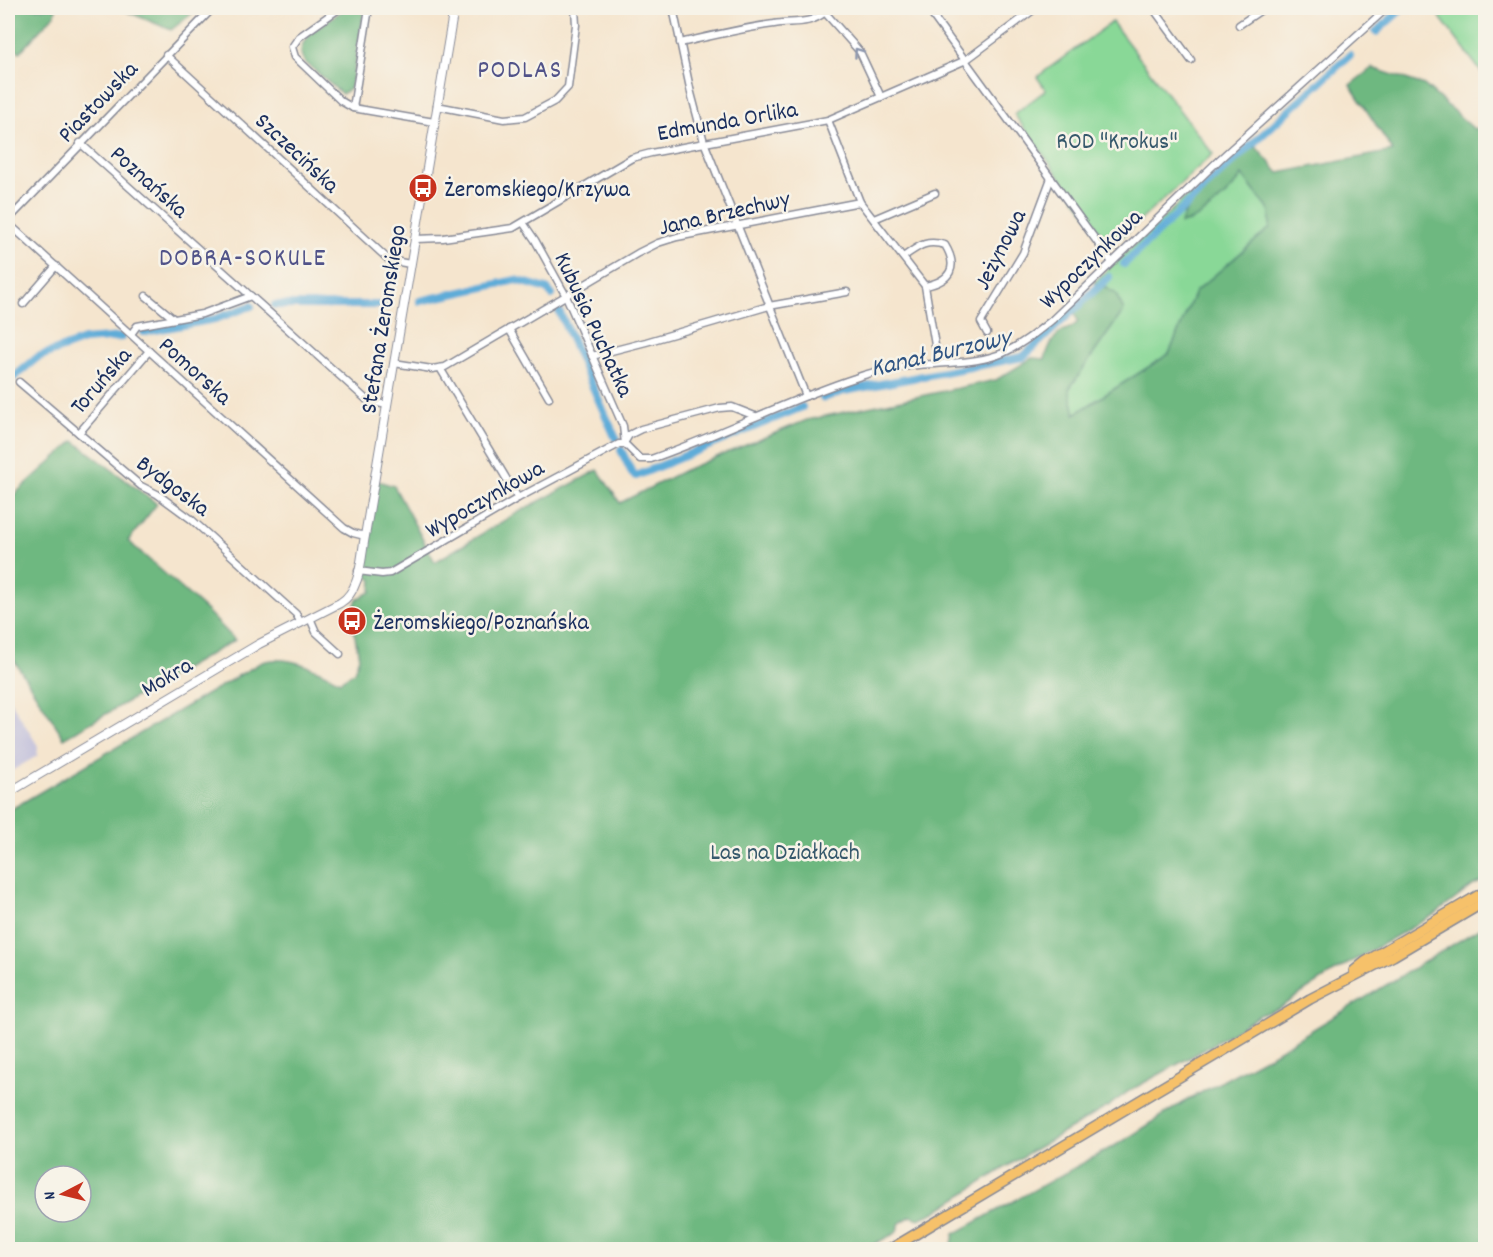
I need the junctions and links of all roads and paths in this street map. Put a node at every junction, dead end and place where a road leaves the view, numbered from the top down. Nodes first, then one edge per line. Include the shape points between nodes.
1 (213, 8) edge
2 (340, 8) edge
3 (369, 8) edge
4 (454, 8) edge
5 (575, 8) edge
6 (673, 8) edge
7 (927, 8) edge
8 (1036, 8) edge
9 (1153, 8) edge
10 (1264, 8) edge
11 (1387, 8) edge
12 (823, 10) edge
13 (1239, 25) dead end
14 (680, 44) junction
15 (166, 55) junction
16 (966, 60) junction
17 (1191, 60) dead end
18 (881, 97) junction
19 (437, 106) junction
20 (353, 108) junction
21 (828, 120) junction
22 (434, 122) junction
23 (704, 142) junction
24 (81, 143) junction
25 (1051, 178) junction
26 (935, 193) dead end
27 (861, 202) junction
28 (874, 219) junction
29 (8, 221) edge
30 (524, 224) junction
31 (736, 226) junction
32 (415, 239) junction
33 (903, 257) junction
34 (1111, 261) junction
35 (410, 264) junction
36 (56, 266) junction
37 (924, 286) junction
38 (847, 292) dead end
39 (146, 296) dead end
40 (252, 296) junction
41 (566, 296) junction
42 (23, 304) dead end
43 (769, 306) junction
44 (174, 319) junction
45 (509, 329) junction
46 (987, 333) dead end
47 (130, 334) junction
48 (149, 351) junction
49 (592, 356) junction
50 (394, 363) junction
51 (938, 363) junction
52 (440, 368) junction
53 (19, 382) dead end
54 (806, 396) junction
55 (549, 398) dead end
56 (387, 405) junction
57 (755, 416) junction
58 (79, 433) junction
59 (625, 444) junction
60 (518, 498) junction
61 (365, 536) junction
62 (358, 571) junction
63 (348, 599) joint
64 (310, 618) junction
65 (301, 623) junction
66 (340, 654) dead end
67 (8, 792) edge
68 (1485, 891) edge
69 (1485, 901) edge
70 (1338, 984) junction
71 (889, 1250) edge

1 - 15 street, Piastowska
2 - 20 street via 299,37 292,47 295,57
3 - 20 street
4 - 19 street, Stefana Żeromskiego
5 - 19 street via 568,87 555,101 525,117 504,119
6 - 14 street
7 - 16 street
8 - 16 street, Edmunda Orlika
9 - 17 street
10 - 13 street
11 - 34 street, Wypoczynkowa
12 - 14 street via 816,19 806,22 774,24
18 -> 12 street via 860,52
14 - 23 street
15 - 24 street, Piastowska
15 - 35 street, Szczecińska via 386,257
16 - 18 street, Edmunda Orlika
16 - 25 street
18 - 21 street, Edmunda Orlika
19 - 22 street, Stefana Żeromskiego
20 - 22 street
21 - 23 street, Edmunda Orlika
21 - 27 street
22 - 32 street, Stefana Żeromskiego
23 - 30 street, Edmunda Orlika via 632,158
23 - 31 street
24 - 29 street, Piastowska
24 - 40 street, Poznańska
25 - 34 street
25 - 46 street, Jeżynowa via 1023,253 981,322
26 - 28 street
27 - 28 street
27 - 31 street, Jana Brzechwy
28 - 33 street
29 - 36 street, Pomorska
30 - 32 street, Edmunda Orlika
30 - 41 street, Kubusia Puchatka
31 - 41 street, Jana Brzechwy via 658,243
31 - 43 street
32 - 35 street, Stefana Żeromskiego
33 - 37 street
33 - 37 street via 924,244 945,244 952,266 946,278
34 - 51 street, Wypoczynkowa via 1046,324 1010,349 964,362
35 - 50 street, Stefana Żeromskiego
36 - 42 street
36 - 47 street, Pomorska
37 - 51 street
38 - 43 street
39 - 44 street
40 - 44 street via 216,310
40 - 56 street, Poznańska via 368,401
41 - 45 street, Jana Brzechwy
41 - 49 street, Kubusia Puchatka
43 - 49 street
43 - 54 street
44 - 47 street via 137,326
45 - 52 street, Jana Brzechwy
45 - 55 street
47 - 48 street, Pomorska
48 - 58 street, Toruńska
48 - 61 street, Pomorska via 344,528
49 - 59 street, Kubusia Puchatka via 623,426
50 - 52 street
50 - 56 street, Stefana Żeromskiego
51 - 54 street, Wypoczynkowa via 866,374
52 - 60 street
53 - 58 street, Bydgoska
54 - 57 street, Wypoczynkowa
56 - 61 street, Stefana Żeromskiego
57 - 59 street, Wypoczynkowa via 732,407 720,408 641,429 629,435
57 - 59 street, Wypoczynkowa via 651,459 640,459
58 - 65 street, Bydgoska via 141,486 191,519 296,614
59 - 60 street, Wypoczynkowa via 612,446
60 - 62 street, Wypoczynkowa via 390,573
61 - 62 street, Stefana Żeromskiego
62 - 63 street, Stefana Żeromskiego
63 - 64 street, Mokra
64 - 65 street, Mokra
64 - 66 street via 316,632
65 - 67 street, Mokra
68 - 70 main road via 1365,962
69 - 70 main road
70 - 71 main road

